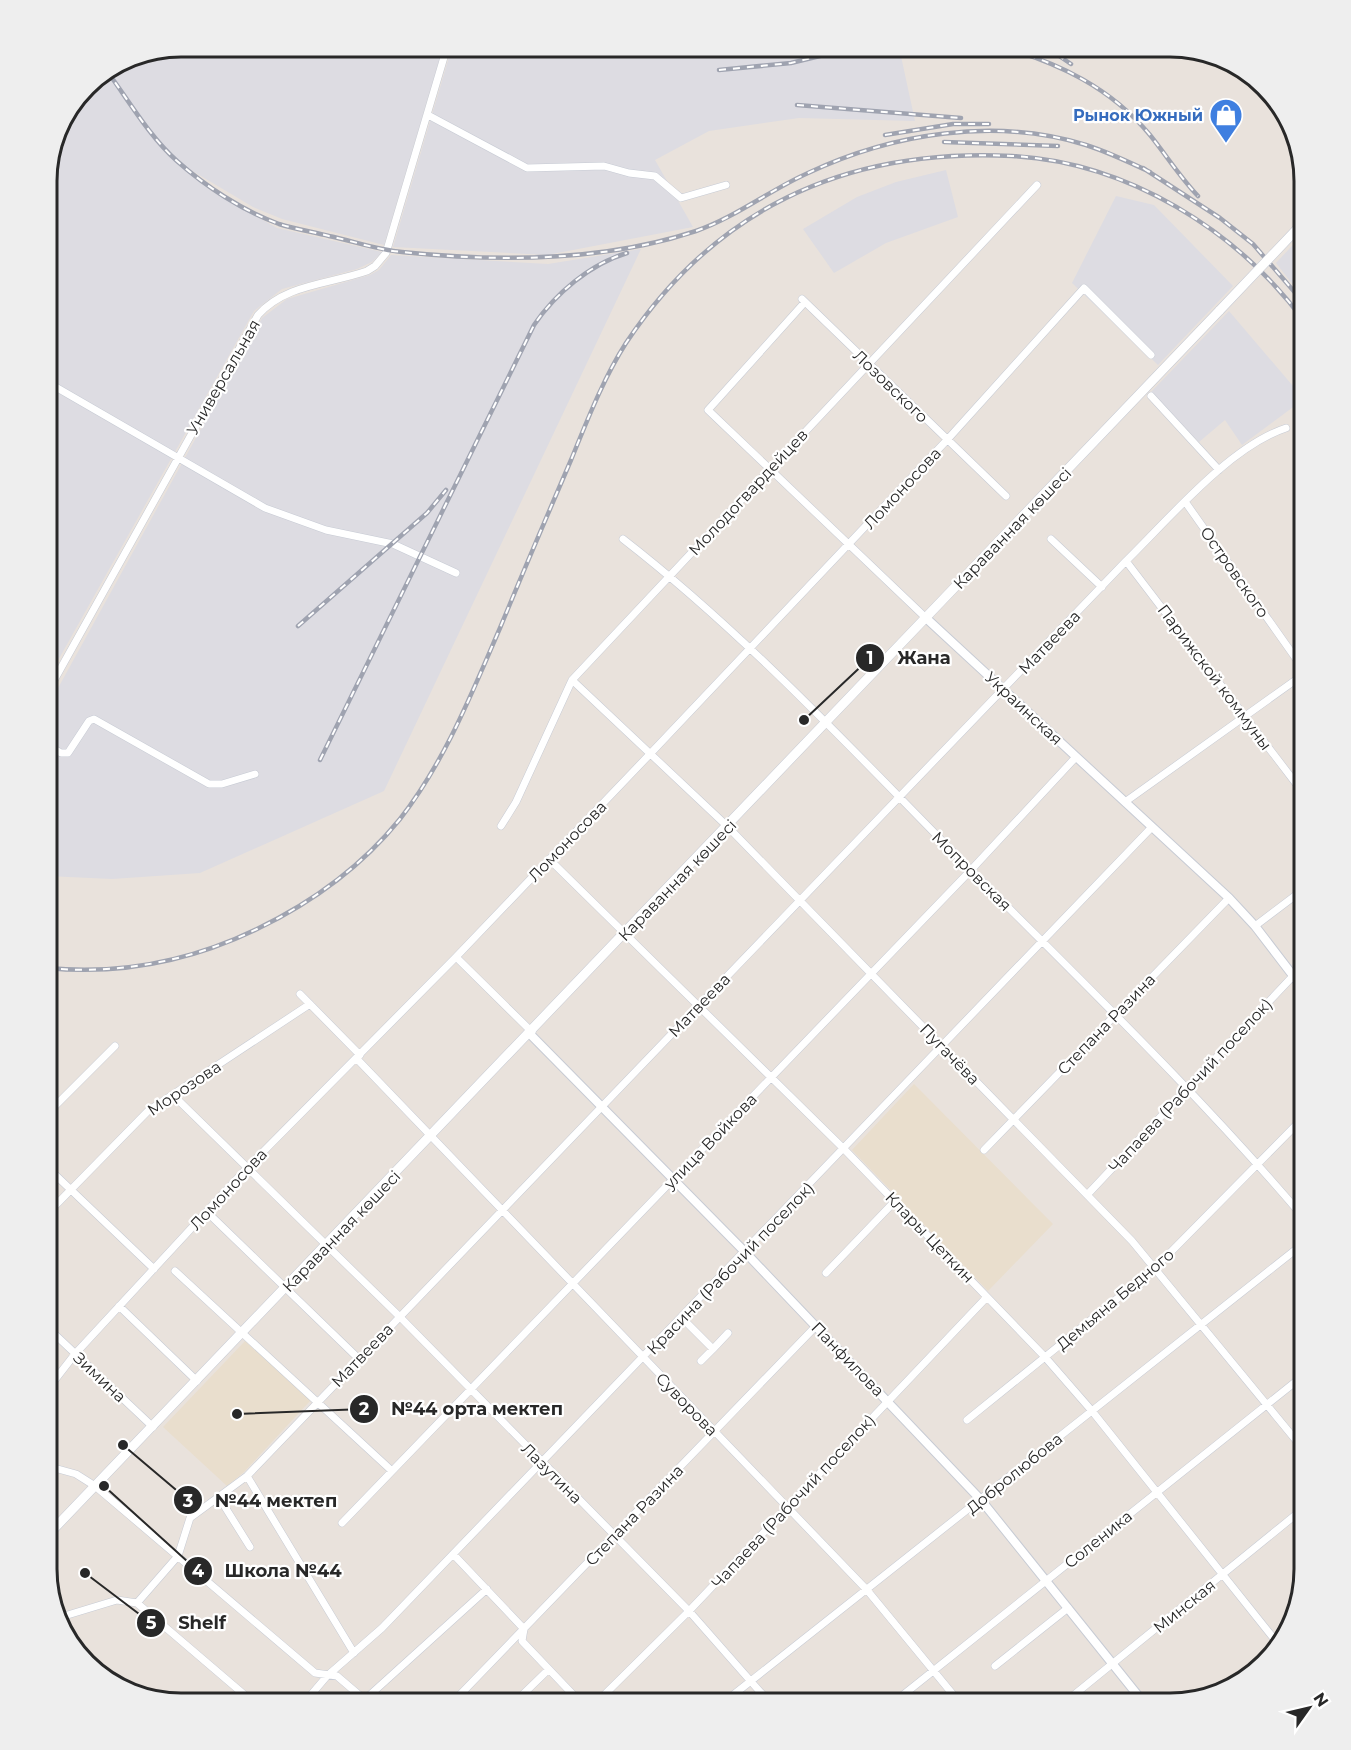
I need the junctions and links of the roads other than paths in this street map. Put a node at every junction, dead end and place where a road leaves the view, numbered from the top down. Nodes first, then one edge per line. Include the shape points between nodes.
1 (444, 57) edge
2 (428, 116) junction
3 (726, 185) dead end
4 (1037, 185) dead end
5 (1294, 231) edge
6 (1151, 355) dead end
7 (869, 364) junction
8 (57, 388) edge
9 (1151, 396) dead end
10 (708, 410) joint
11 (1286, 428) dead end
12 (947, 440) junction
13 (177, 459) junction
14 (769, 468) junction
15 (1220, 470) junction
16 (1006, 496) dead end
17 (1186, 503) junction
18 (1051, 539) dead end
19 (623, 540) dead end
20 (849, 544) junction
21 (1126, 561) junction
22 (456, 573) dead end
23 (670, 576) junction
24 (1102, 587) junction
25 (926, 618) junction
26 (750, 649) junction
27 (1294, 656) edge
28 (57, 675) edge
29 (572, 680) junction
30 (1294, 680) edge
31 (1004, 690) junction
32 (1245, 716) junction
33 (826, 723) junction
34 (57, 751) edge
35 (650, 754) junction
36 (1076, 757) junction
37 (255, 774) dead end
38 (1294, 780) edge
39 (898, 796) junction
40 (1125, 802) junction
41 (501, 826) dead end
42 (728, 826) junction
43 (1152, 827) junction
44 (549, 859) junction
45 (971, 870) junction
46 (1294, 897) edge
47 (1229, 898) junction
48 (799, 900) junction
49 (1255, 926) junction
50 (627, 932) junction
51 (1043, 942) junction
52 (456, 957) junction
53 (871, 973) junction
54 (1293, 976) joint
55 (300, 994) dead end
56 (310, 1004) junction
57 (699, 1004) junction
58 (1114, 1015) junction
59 (531, 1033) junction
60 (114, 1046) dead end
61 (943, 1047) junction
62 (358, 1057) junction
63 (772, 1077) junction
64 (1188, 1087) junction
65 (174, 1096) junction
66 (57, 1104) edge
67 (601, 1107) junction
68 (1014, 1120) junction
69 (1294, 1128) edge
70 (430, 1138) junction
71 (844, 1149) junction
72 (984, 1150) dead end
73 (1258, 1164) junction
74 (248, 1168) junction
75 (57, 1177) edge
76 (673, 1179) junction
77 (70, 1190) junction
78 (1087, 1195) junction
79 (895, 1201) junction
80 (57, 1204) edge
81 (1294, 1205) edge
82 (501, 1211) junction
83 (207, 1212) junction
84 (327, 1245) junction
85 (745, 1252) junction
86 (1294, 1252) edge
87 (1155, 1268) junction
88 (154, 1269) junction
89 (175, 1271) dead end
90 (826, 1273) dead end
91 (572, 1284) junction
92 (286, 1288) junction
93 (987, 1297) junction
94 (119, 1306) junction
95 (400, 1317) junction
96 (682, 1318) junction
97 (1202, 1324) junction
98 (816, 1326) junction
99 (243, 1333) junction
100 (728, 1333) dead end
101 (57, 1337) edge
102 (713, 1349) junction
103 (75, 1354) junction
104 (643, 1358) junction
105 (1045, 1358) junction
106 (358, 1359) junction
107 (701, 1361) dead end
108 (57, 1376) edge
109 (197, 1381) junction
110 (1294, 1384) edge
111 (470, 1390) junction
112 (887, 1400) junction
113 (318, 1401) junction
114 (1268, 1404) junction
115 (1092, 1411) junction
116 (967, 1420) dead end
117 (153, 1427) junction
118 (714, 1432) junction
119 (1294, 1436) edge
120 (541, 1463) junction
121 (57, 1469) edge
122 (392, 1471) junction
123 (247, 1476) junction
124 (95, 1486) junction
125 (1157, 1492) junction
126 (219, 1498) junction
127 (981, 1500) junction
128 (787, 1507) junction
129 (1294, 1517) edge
130 (342, 1523) dead end
131 (57, 1525) edge
132 (614, 1536) junction
133 (250, 1547) dead end
134 (453, 1554) junction
135 (178, 1556) junction
136 (1223, 1575) junction
137 (1046, 1581) junction
138 (487, 1588) junction
139 (867, 1590) junction
140 (137, 1603) junction
141 (1068, 1608) junction
142 (689, 1611) junction
143 (66, 1616) edge
144 (524, 1629) junction
145 (1273, 1637) edge
146 (354, 1653) junction
147 (1112, 1664) junction
148 (995, 1666) dead end
149 (548, 1670) junction
150 (933, 1671) junction
151 (327, 1676) junction
152 (752, 1680) junction
153 (241, 1693) edge
154 (313, 1693) edge
155 (354, 1693) edge
156 (373, 1693) edge
157 (463, 1693) edge
158 (525, 1693) edge
159 (570, 1693) edge
160 (607, 1693) edge
161 (736, 1693) edge
162 (762, 1693) edge
163 (906, 1693) edge
164 (951, 1693) edge
165 (1077, 1693) edge
166 (1135, 1693) edge

1 - 2 street, Универсальная
2 - 3 street via 527,168 604,166 654,176 681,198
2 - 13 street, Универсальная via 381,260 367,271 284,294 265,307 252,322
4 - 7 street, Молодогвардейцев
5 - 25 main road, Караванная көшесі, bridge
6 - 12 street, Ломоносова via 1084,288
7 - 10 street, Лозовского via 804,301
7 - 12 street, Лозовского
7 - 14 street, Молодогвардейцев
8 - 13 street
9 - 15 street
10 - 14 street, Украинская
11 - 15 street, Матвеева via 1260,440
12 - 16 street, Лозовского
12 - 20 street, Ломоносова
13 - 22 street via 265,508 326,530 393,544
13 - 28 street, Универсальная
14 - 20 street, Украинская
14 - 23 street, Молодогвардейцев
15 - 17 street, Матвеева
17 - 21 street, Матвеева
17 - 27 street, Островского
18 - 24 street
19 - 23 street, Мопровская
20 - 25 street, Украинская
20 - 26 street, Ломоносова
21 - 24 street, Матвеева
21 - 32 street, Парижской коммуны
23 - 26 street, Мопровская
23 - 29 street, Молодогвардейцев
24 - 31 street, Матвеева
25 - 31 street, Украинская
25 - 33 main road, Караванная көшесі
26 - 33 street, Мопровская
26 - 35 street, Ломоносова
29 - 35 street, Пугачёва
29 - 41 street, Молодогвардейцев
30 - 32 street
31 - 36 street, Украинская
31 - 39 street, Матвеева
32 - 38 street, Парижской коммуны
32 - 40 street
33 - 39 street, Мопровская
33 - 42 main road, Караванная көшесі
34 - 37 street via 68,753 94,719 209,784
35 - 42 street, Пугачёва
35 - 44 street, Ломоносова
36 - 40 street, Украинская
36 - 45 street, улица Войкова
39 - 45 street, Мопровская
39 - 48 street, Матвеева
40 - 43 street, Украинская
42 - 48 street, Пугачёва
42 - 50 main road, Караванная көшесі
43 - 47 street, Украинская
43 - 51 street, Красина (Рабочий поселок)
44 - 50 street, Клары Цеткин
44 - 52 street, Ломоносова
45 - 51 street, Мопровская
45 - 53 street, улица Войкова
46 - 49 street
47 - 49 street, Украинская
47 - 58 street, Степана Разина
48 - 53 street, Пугачёва
48 - 57 street, Матвеева
49 - 54 street, Украинская
50 - 57 street, Клары Цеткин
50 - 59 main road, Караванная көшесі
51 - 58 street, Мопровская
51 - 61 street, Красина (Рабочий поселок)
52 - 59 street, Панфилова
52 - 62 street, Ломоносова
53 - 61 street, Пугачёва
53 - 63 street, улица Войкова
54 - 64 street, Чапаева (Рабочий поселок)
55 - 56 street, Суворова
56 - 62 street, Суворова
56 - 65 street, Морозова
57 - 63 street, Клары Цеткин
57 - 67 street, Матвеева
58 - 64 street, Мопровская
58 - 68 street, Степана Разина
59 - 67 street, Панфилова
59 - 70 main road, Караванная көшесі
60 - 66 street
61 - 68 street, Пугачёва
61 - 71 street, Красина (Рабочий поселок)
62 - 70 street, Суворова
62 - 74 street, Ломоносова
63 - 71 street, Клары Цеткин
63 - 76 street, улица Войкова
64 - 73 street, Мопровская
64 - 78 street, Чапаева (Рабочий поселок)
65 - 74 street, Лазутина
65 - 77 street, Морозова via 148,1111
67 - 76 street, Панфилова
67 - 82 street, Матвеева
68 - 72 street, Степана Разина
68 - 78 street, Пугачёва
69 - 73 street, Демьяна Бедного
70 - 82 street, Суворова
70 - 84 main road, Караванная көшесі
71 - 79 street, Клары Цеткин
71 - 85 street, Красина (Рабочий поселок)
73 - 81 street, Мопровская
73 - 87 street, Демьяна Бедного
74 - 83 street, Ломоносова
74 - 84 street, Лазутина
75 - 77 street
76 - 85 street, Панфилова
76 - 91 street, улица Войкова
77 - 80 street, Морозова
77 - 88 street
78 - 87 street, Пугачёва
79 - 90 street
79 - 93 street, Клары Цеткин
82 - 91 street, Суворова
82 - 95 street, Матвеева
83 - 88 street, Ломоносова
83 - 92 street
84 - 92 main road, Караванная көшесі
84 - 95 street, Лазутина
85 - 96 street, Красина (Рабочий поселок)
85 - 98 street, Панфилова
86 - 97 street, Добролюбова
87 - 97 street, Пугачёва
87 - 105 street, Демьяна Бедного
88 - 94 street, Ломоносова
89 - 99 street
91 - 104 street, Суворова
91 - 111 street, улица Войкова
92 - 99 main road, Караванная көшесі
92 - 106 street
93 - 105 street, Клары Цеткин
93 - 112 street, Чапаева (Рабочий поселок)
94 - 103 street, Ломоносова
94 - 109 street
95 - 106 street, Матвеева
95 - 111 street, Лазутина
96 - 102 street
96 - 104 street, Красина (Рабочий поселок)
97 - 114 street, Пугачёва
97 - 115 street, Добролюбова
98 - 112 street, Панфилова
98 - 118 street, Степана Разина
99 - 109 main road, Караванная көшесі
99 - 113 street
100 - 102 street
101 - 103 street, Зимина
102 - 107 street
103 - 108 street, Ломоносова
103 - 117 street, Зимина
104 - 118 street, Суворова
104 - 120 street, Красина (Рабочий поселок)
105 - 115 street, Клары Цеткин
105 - 116 street, Демьяна Бедного
106 - 113 street, Матвеева
109 - 117 main road, Караванная көшесі
110 - 114 street, Соленика
111 - 120 street, Лазутина
111 - 122 street, улица Войкова
112 - 127 street, Панфилова
112 - 128 street, Чапаева (Рабочий поселок)
113 - 122 street
113 - 123 street, Матвеева
114 - 119 street, Пугачёва
114 - 125 street, Соленика
115 - 125 street, Клары Цеткин
115 - 127 street, Добролюбова
117 - 124 main road, Караванная көшесі
118 - 128 street, Суворова
118 - 132 street, Степана Разина
120 - 132 street, Лазутина
120 - 134 street, Красина (Рабочий поселок)
121 - 124 street via 76,1474
122 - 130 street, улица Войкова
123 - 126 street, Матвеева
123 - 146 street
124 - 131 main road, Караванная көшесі
124 - 135 street
125 - 136 street, Клары Цеткин
125 - 137 street, Соленика
126 - 133 street
126 - 135 street, Матвеева via 190,1518
127 - 137 street, Панфилова
127 - 139 street, Добролюбова
128 - 139 street, Суворова
128 - 142 street, Чапаева (Рабочий поселок)
129 - 136 street, Минская
132 - 142 street, Лазутина
132 - 144 street, Степана Разина
134 - 138 street
134 - 146 street, Красина (Рабочий поселок)
135 - 140 street, Матвеева
135 - 151 street via 315,1673
136 - 145 street, Клары Цеткин
136 - 147 street, Минская
137 - 141 street, Панфилова
137 - 150 street, Соленика
138 - 144 street
138 - 156 street
139 - 150 street, Суворова
139 - 152 street, Добролюбова
140 - 143 street via 117,1600
140 - 153 street
141 - 147 street, Панфилова
141 - 148 street
142 - 152 street, Лазутина
142 - 160 street, Чапаева (Рабочий поселок)
144 - 149 street via 522,1641
144 - 157 street, Степана Разина
146 - 151 street, Красина (Рабочий поселок)
147 - 165 street, Минская
147 - 166 street, Панфилова
149 - 158 street
149 - 159 street
150 - 163 street, Соленика
150 - 164 street, Суворова
151 - 154 street, Красина (Рабочий поселок)
151 - 155 street via 337,1676
152 - 161 street, Добролюбова
152 - 162 street, Лазутина

